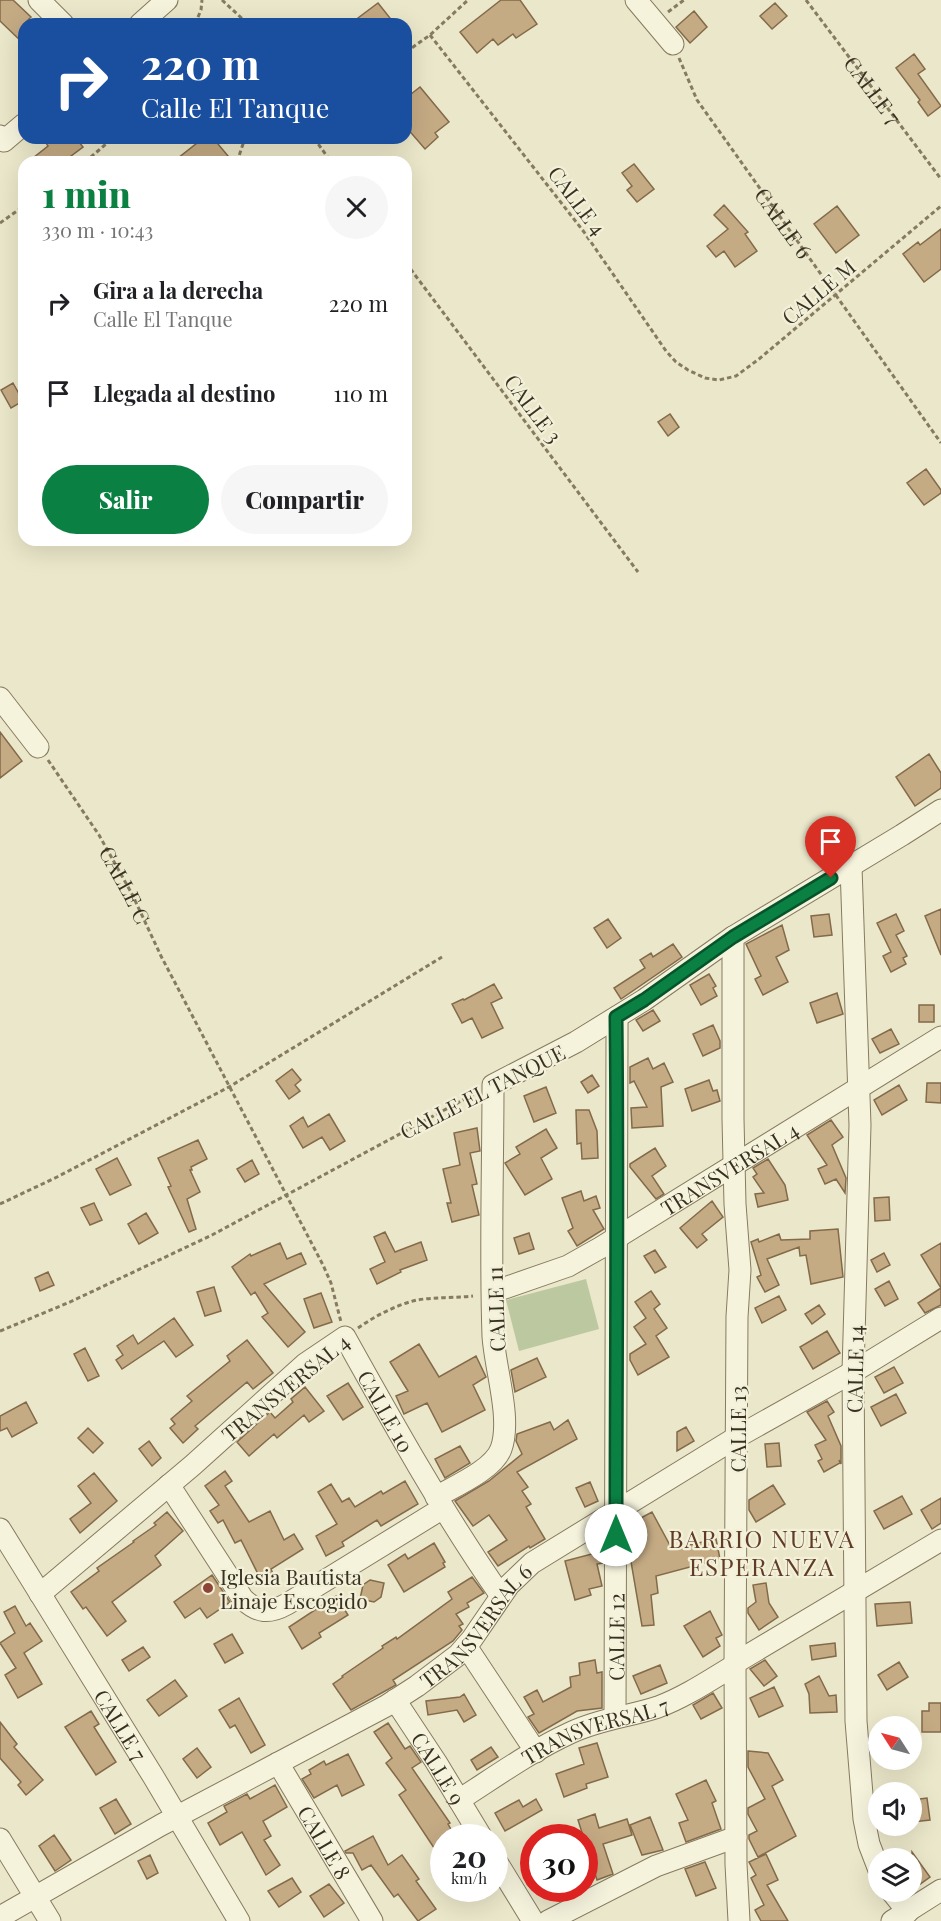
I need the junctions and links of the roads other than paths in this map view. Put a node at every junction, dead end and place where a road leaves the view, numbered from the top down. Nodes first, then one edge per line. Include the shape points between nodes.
1 (39, 0) edge
2 (167, 0) edge
3 (636, 0) edge
4 (57, 18) edge
5 (147, 18) edge
6 (673, 44) road end
7 (18, 128) edge
8 (2, 139) edge
9 (3, 707) edge
10 (38, 747) road end
11 (941, 810) edge
12 (851, 867) junction
13 (733, 937) junction
14 (616, 1017) junction
15 (941, 1037) edge
16 (493, 1085) joint
17 (859, 1086) junction
18 (734, 1164) junction
19 (618, 1237) junction
20 (493, 1292) junction
21 (941, 1318) edge
22 (345, 1336) joint
23 (853, 1372) junction
24 (737, 1437) junction
25 (169, 1485) junction
26 (439, 1503) junction
27 (616, 1512) junction
28 (0, 1528) edge
29 (941, 1540) edge
30 (854, 1592) junction
31 (40, 1594) junction
32 (501, 1596) junction
33 (466, 1646) junction
34 (735, 1664) junction
35 (395, 1700) junction
36 (615, 1717) junction
37 (536, 1752) junction
38 (278, 1763) junction
39 (459, 1800) junction
40 (177, 1817) junction
41 (474, 1824) edge
42 (736, 1838) junction
43 (0, 1839) edge
44 (871, 1848) edge
45 (508, 1880) edge
46 (941, 1890) edge
47 (35, 1897) junction
48 (900, 1916) edge
49 (0, 1917) edge
50 (50, 1921) edge
51 (238, 1921) edge
52 (372, 1921) edge
53 (533, 1921) edge
54 (548, 1921) edge
55 (739, 1921) edge

1 - 4 street
2 - 5 street
3 - 6 street
7 - 8 street
9 - 10 street
11 - 12 street, CALLE EL TANQUE
12 - 13 street, CALLE EL TANQUE
12 - 17 street, CALLE 14
13 - 14 street, CALLE EL TANQUE
13 - 18 street, CALLE 13
14 - 16 street, CALLE EL TANQUE
14 - 19 street, CALLE 12
15 - 17 street, TRANSVERSAL 4
16 - 20 street, CALLE 11
17 - 18 street, TRANSVERSAL 4
17 - 23 street, CALLE 14
18 - 19 street, TRANSVERSAL 4
18 - 24 street, CALLE 13 via 740,1270
19 - 20 street, TRANSVERSAL 4 via 568,1266
19 - 27 street, CALLE 12
20 - 26 street, CALLE 11 via 494,1338 505,1421 501,1450 489,1465
21 - 23 street, TRANSVERSAL 6
22 - 25 street, TRANSVERSAL 4 via 298,1371
22 - 26 street, CALLE 10
23 - 24 street, TRANSVERSAL 6
23 - 30 street, CALLE 14
24 - 27 street, TRANSVERSAL 6
24 - 34 street, CALLE 13
25 - 26 street, CALLE 11 via 243,1599 267,1612 287,1604
25 - 31 street, TRANSVERSAL 4
26 - 32 street, CALLE 10
27 - 32 street, TRANSVERSAL 6 via 532,1563
27 - 36 street, CALLE 12
28 - 31 street, CALLE 7
29 - 30 street, TRANSVERSAL 7
30 - 34 street, TRANSVERSAL 7
30 - 44 street, CALLE 14 via 856,1721 864,1819
31 - 40 street, CALLE 7
32 - 33 street, TRANSVERSAL 6
33 - 35 street, TRANSVERSAL 6 via 437,1672
33 - 37 street
34 - 36 street, TRANSVERSAL 7 via 682,1697
34 - 42 street, CALLE 13
35 - 38 street, TRANSVERSAL 6
35 - 39 street, CALLE 9
36 - 37 street, TRANSVERSAL 7 via 569,1733
37 - 39 street, TRANSVERSAL 7
38 - 40 street, TRANSVERSAL 6
38 - 52 street, CALLE 8
39 - 41 street, CALLE 9
40 - 47 street, TRANSVERSAL 6
40 - 51 street, CALLE 7
42 - 54 street via 656,1866
42 - 55 street, CALLE 13
43 - 47 street
45 - 53 street
46 - 48 street
47 - 49 street, TRANSVERSAL 6
47 - 50 street

